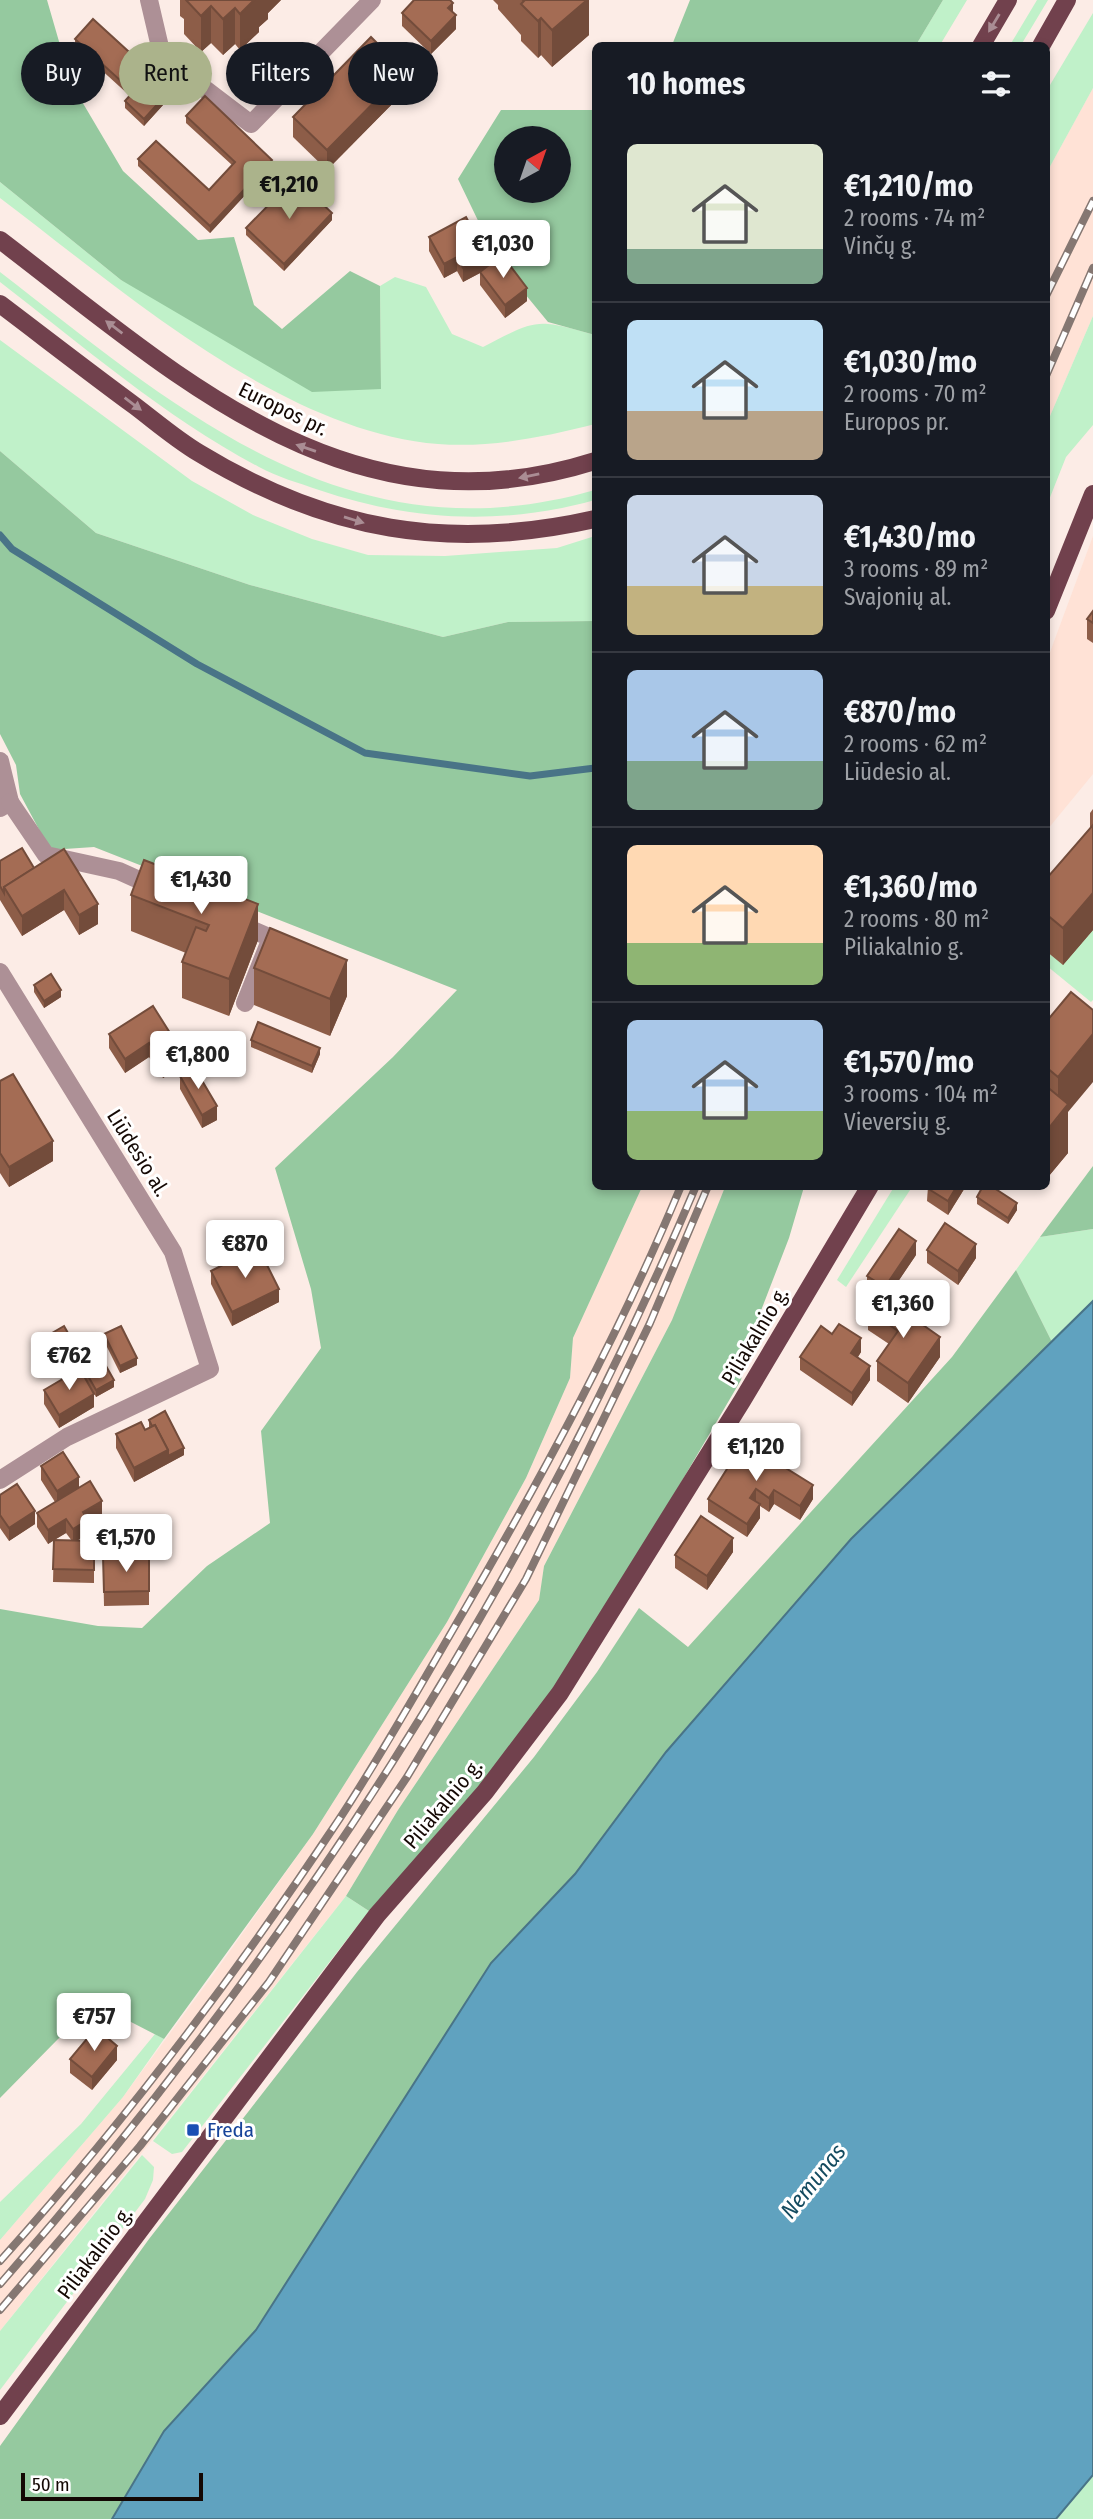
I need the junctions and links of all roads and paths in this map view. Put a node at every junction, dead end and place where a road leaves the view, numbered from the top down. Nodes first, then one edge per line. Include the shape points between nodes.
1 (149, 0) edge
2 (372, 0) edge
3 (1008, 0) edge
4 (1067, 0) edge
5 (983, 42) edge
6 (1043, 42) edge
7 (0, 240) edge
8 (0, 304) edge
9 (592, 462) edge
10 (1093, 494) edge
11 (592, 520) edge
12 (1050, 601) edge
13 (0, 761) edge
14 (5, 805) edge
15 (182, 899) edge
16 (220, 916) edge
17 (0, 972) edge
18 (245, 1003) dead end
19 (868, 1190) edge
20 (0, 1480) edge
21 (0, 2416) edge

1 - 2 street via 160,47 197,83 251,124
3 -> 5 main road
4 - 6 main road
9 -> 7 main road, Europos pr. via 504,481 430,480 295,444 222,405
8 -> 11 main road via 197,452 308,506 410,533 544,531
10 - 12 main road
13 - 14 street
14 - 15 street via 47,855 118,871
16 - 18 street via 271,938
17 - 20 street, Liūdesio al. via 173,1252 210,1369 67,1437
19 - 21 main road, Piliakalnio g. via 560,1693 485,1792 377,1915

